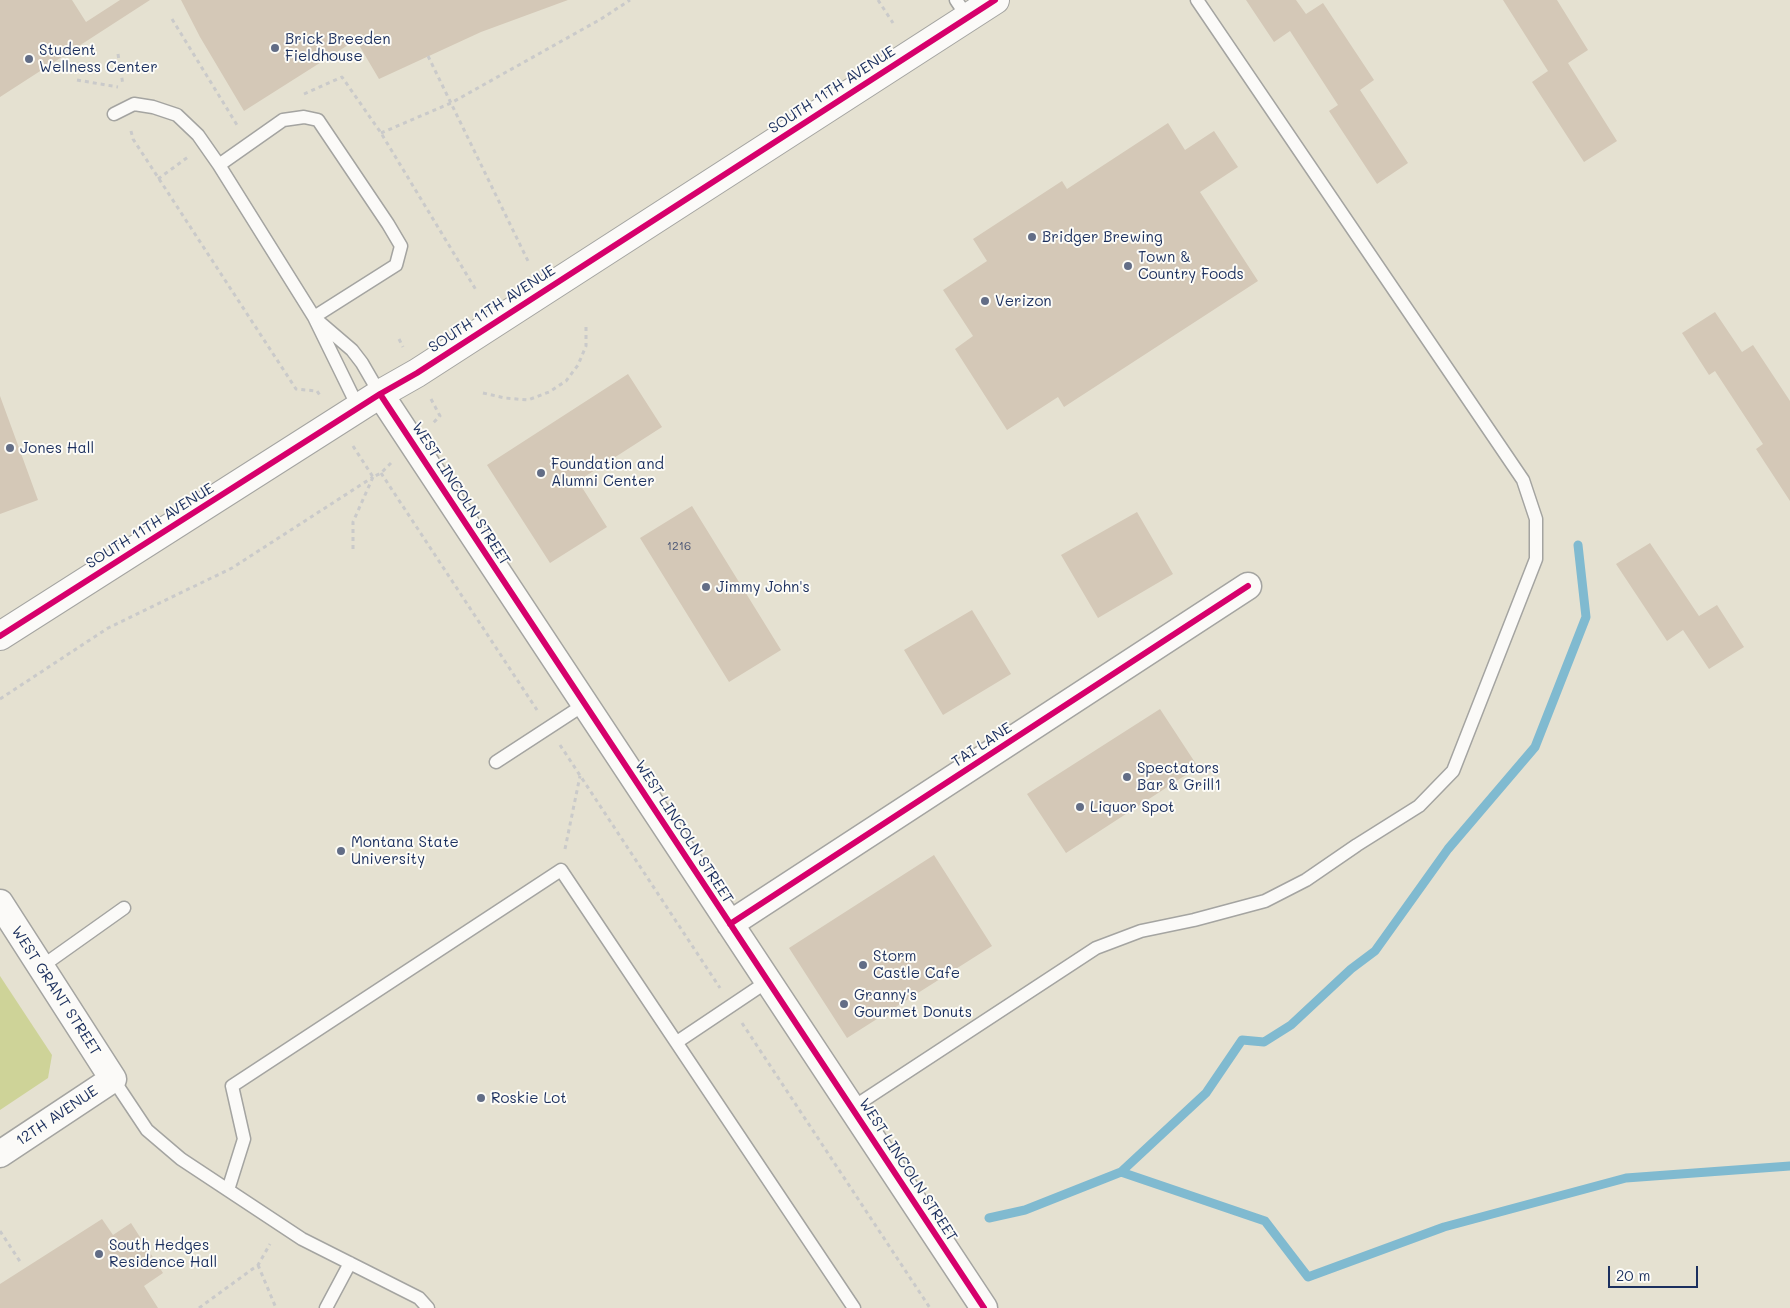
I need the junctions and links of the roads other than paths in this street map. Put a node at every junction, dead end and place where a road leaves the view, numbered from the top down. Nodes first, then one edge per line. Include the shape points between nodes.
1 (995, 0) edge
2 (1196, 0) edge
3 (962, 9) edge
4 (114, 114) dead end
5 (218, 165) junction
6 (314, 317) junction
7 (369, 402) junction
8 (1248, 586) dead end
9 (0, 636) edge
10 (585, 704) junction
11 (496, 762) dead end
12 (0, 903) edge
13 (124, 908) dead end
14 (730, 924) junction
15 (41, 968) junction
16 (768, 981) junction
17 (677, 1042) junction
18 (113, 1079) junction
19 (852, 1108) junction
20 (0, 1154) edge
21 (228, 1190) junction
22 (350, 1263) junction
23 (976, 1305) edge
24 (326, 1308) edge
25 (428, 1308) edge
26 (854, 1308) edge

1 - 3 street, SOUTH 11TH AVENUE
2 - 19 lane via 1522,480 1536,519 1536,559 1453,771 1419,806 1306,880 1265,901 1141,931 1096,948
3 - 7 street, SOUTH 11TH AVENUE
4 - 5 lane via 134,104 153,106 177,115 198,135
5 - 6 lane
5 - 6 lane via 283,120 304,117 318,120 388,224 401,246 396,265
6 - 7 lane
6 - 7 lane via 362,363
7 - 9 street, SOUTH 11TH AVENUE
7 - 10 street, WEST LINCOLN STREET
8 - 14 street, TAI LANE
10 - 11 lane
10 - 14 street, WEST LINCOLN STREET
12 - 15 street, WEST GRANT STREET
13 - 15 lane
14 - 16 street, WEST LINCOLN STREET
15 - 18 street, WEST GRANT STREET
16 - 17 lane
16 - 19 street, WEST LINCOLN STREET
17 - 21 lane via 561,870 232,1086 244,1139
17 - 26 lane
18 - 20 street, 12TH AVENUE
18 - 21 lane via 147,1130 181,1159
19 - 23 street, WEST LINCOLN STREET
21 - 22 lane via 302,1239
22 - 24 lane
22 - 25 lane via 419,1298

